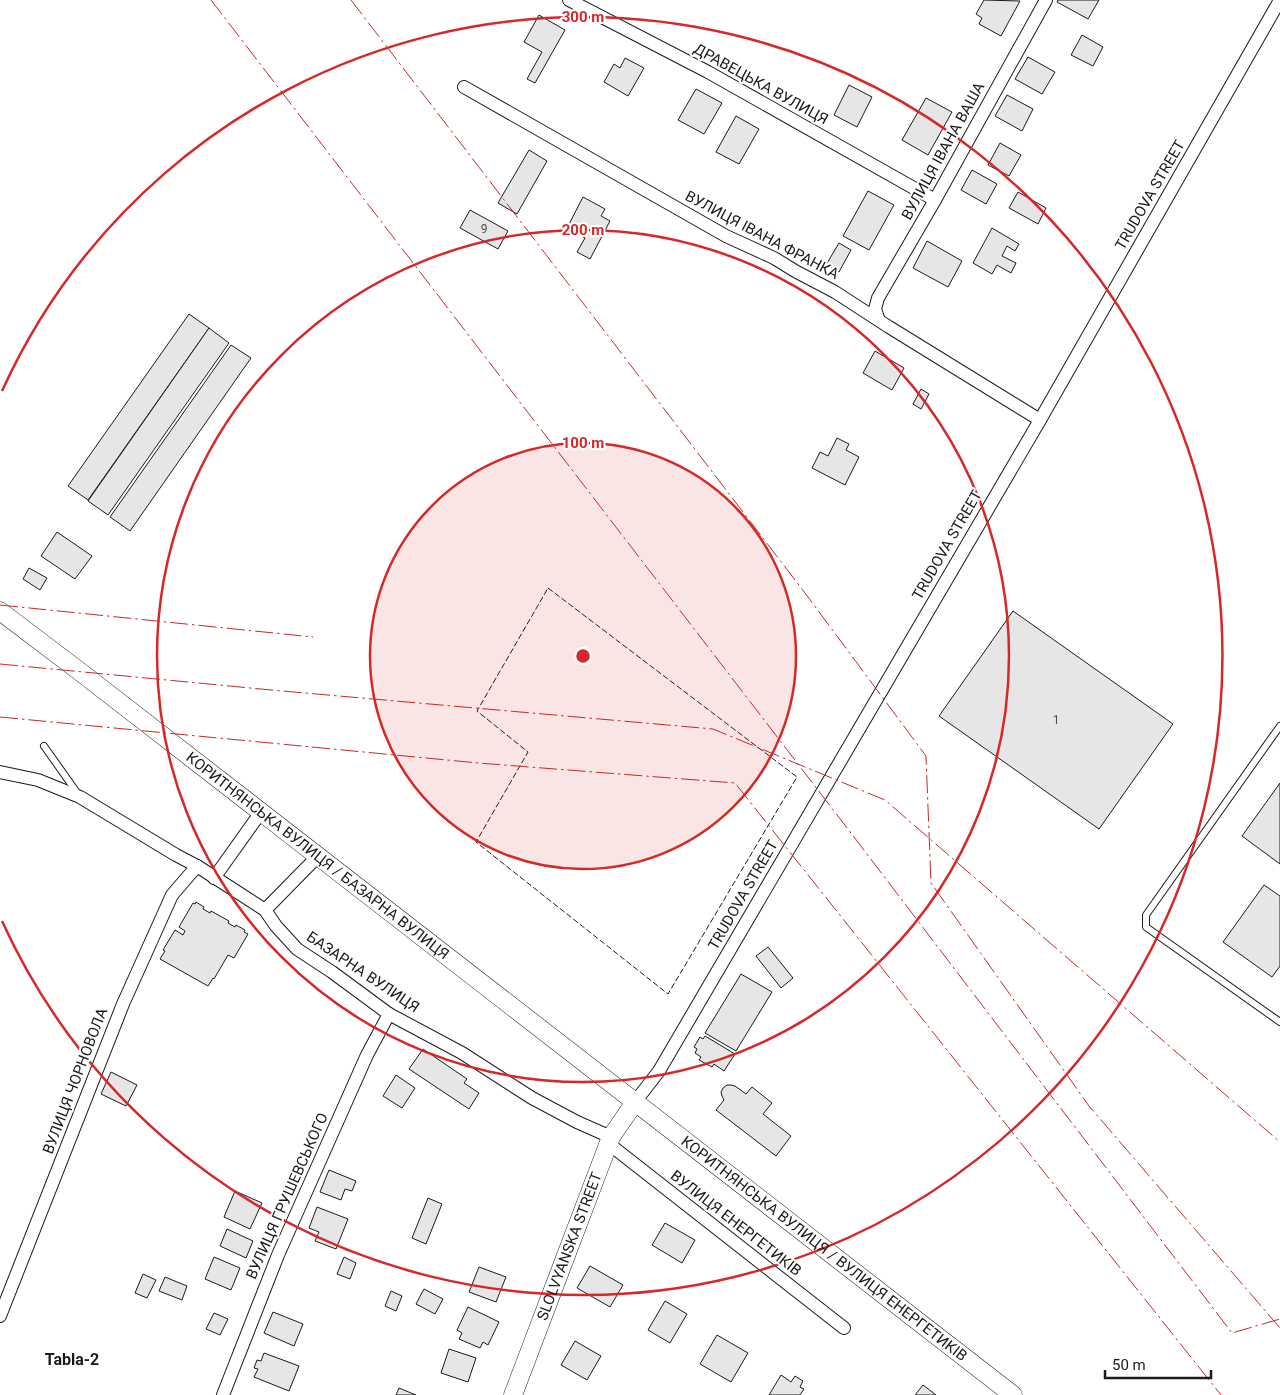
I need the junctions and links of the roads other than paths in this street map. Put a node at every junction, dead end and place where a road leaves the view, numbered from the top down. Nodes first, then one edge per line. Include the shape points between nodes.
1 (569, 0) edge
2 (1046, 0) edge
3 (1280, 0) edge
4 (464, 87) dead end
5 (935, 200) junction
6 (878, 318) junction
7 (1040, 420) junction
8 (0, 611) edge
9 (1280, 726) edge
10 (44, 746) dead end
11 (0, 772) edge
12 (80, 797) junction
13 (261, 812) junction
14 (318, 856) junction
15 (197, 866) junction
16 (214, 878) junction
17 (265, 910) junction
18 (389, 1014) junction
19 (1280, 1022) edge
20 (635, 1102) junction
21 (610, 1140) junction
22 (0, 1316) edge
23 (844, 1328) dead end
24 (223, 1395) edge
25 (513, 1395) edge
26 (1013, 1395) edge

1 - 5 street, ДРАВЕЦЬКА ВУЛИЦЯ via 708,72
2 - 5 street, ВУЛИЦЯ ІВАНА ВАША
3 - 7 street, TRUDOVA STREET
4 - 6 street, ВУЛИЦЯ ІВАНА ФРАНКА
5 - 6 street, ВУЛИЦЯ ІВАНА ВАША via 878,298 875,309
6 - 7 street, ВУЛИЦЯ ІВАНА ФРАНКА
7 - 20 street, TRUDOVA STREET via 659,1071
8 - 13 street, КОРИТНЯНСЬКА ВУЛИЦЯ / БАЗАРНА ВУЛИЦЯ
9 - 19 lane via 1146,915 1146,927
10 - 12 lane
11 - 12 street, БАЗАРНА ВУЛИЦЯ via 38,780
12 - 15 street, БАЗАРНА ВУЛИЦЯ
13 - 14 street, КОРИТНЯНСЬКА ВУЛИЦЯ / БАЗАРНА ВУЛИЦЯ
13 - 16 street
14 - 17 street
14 - 20 street, КОРИТНЯНСЬКА ВУЛИЦЯ / БАЗАРНА ВУЛИЦЯ
15 - 16 street, БАЗАРНА ВУЛИЦЯ
15 - 22 street, ВУЛИЦЯ ЧОРНОВОЛА via 172,895 123,1004
16 - 17 street, БАЗАРНА ВУЛИЦЯ
17 - 18 street, БАЗАРНА ВУЛИЦЯ via 297,949
18 - 21 street, БАЗАРНА ВУЛИЦЯ
18 - 24 street, ВУЛИЦЯ ГРУШЕВСЬКОГО via 367,1055 278,1255
20 - 21 street, SLOLVYANSKA STREET
20 - 26 street, КОРИТНЯНСЬКА ВУЛИЦЯ / ВУЛИЦЯ ЕНЕРГЕТИКІВ
21 - 23 street, ВУЛИЦЯ ЕНЕРГЕТИКІВ
21 - 25 street, SLOLVYANSKA STREET

